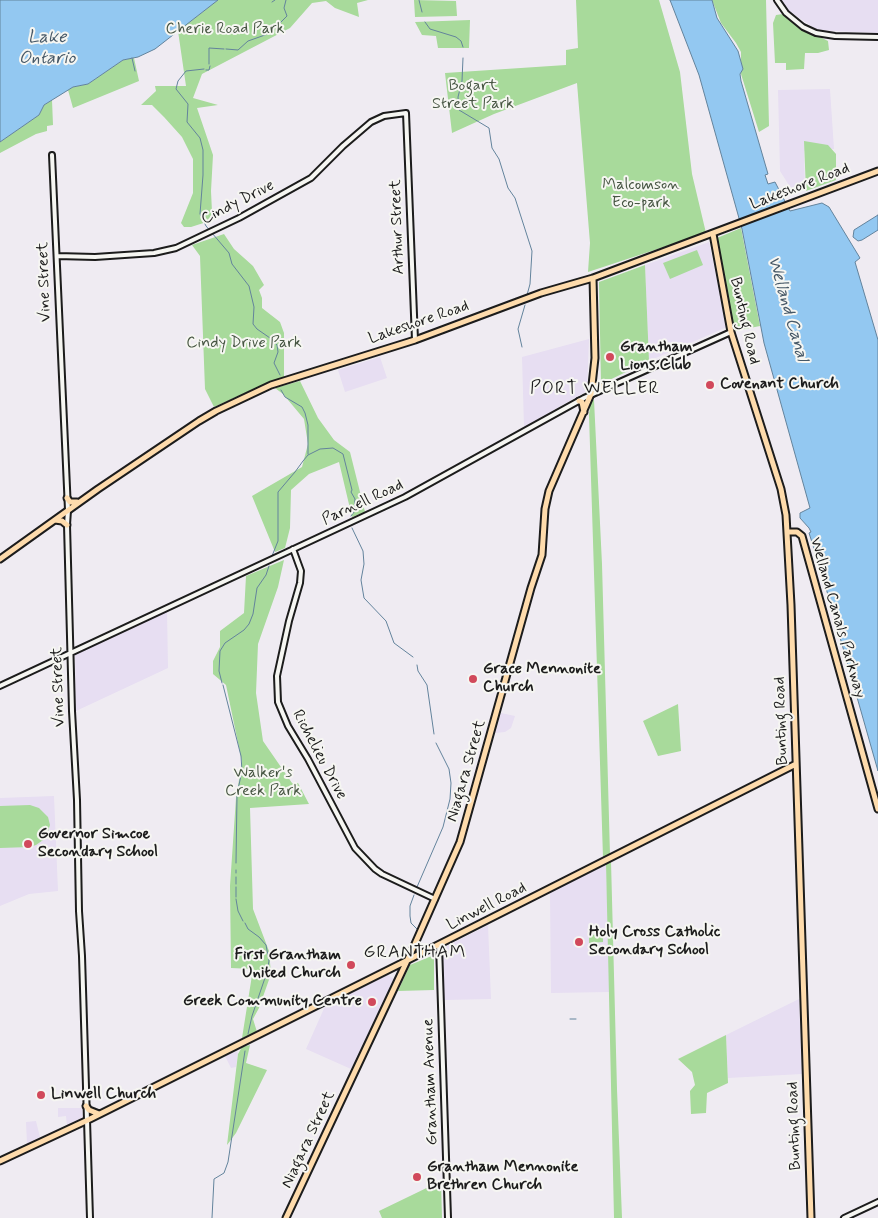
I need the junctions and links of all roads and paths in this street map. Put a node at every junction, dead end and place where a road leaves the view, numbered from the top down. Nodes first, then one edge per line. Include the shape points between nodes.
1 (777, 0) edge
2 (878, 37) edge
3 (406, 113) joint
4 (52, 155) dead end
5 (878, 171) edge
6 (713, 234) junction
7 (57, 256) junction
8 (606, 273) junction
9 (593, 278) junction
10 (594, 297) junction
11 (731, 332) junction
12 (415, 340) junction
13 (593, 385) junction
14 (607, 387) junction
15 (591, 394) junction
16 (578, 400) junction
17 (584, 412) junction
18 (67, 498) junction
19 (80, 502) junction
20 (68, 510) junction
21 (54, 520) junction
22 (67, 525) junction
23 (787, 532) junction
24 (294, 549) junction
25 (0, 558) edge
26 (71, 652) junction
27 (0, 686) edge
28 (796, 764) junction
29 (878, 809) edge
30 (435, 899) junction
31 (438, 945) junction
32 (414, 946) junction
33 (430, 949) junction
34 (406, 961) junction
35 (392, 968) junction
36 (396, 983) junction
37 (86, 1106) junction
38 (99, 1114) junction
39 (86, 1120) junction
40 (0, 1161) edge
41 (878, 1202) edge
42 (90, 1218) edge
43 (286, 1218) edge
44 (448, 1218) edge
45 (811, 1218) edge
46 (844, 1218) edge

1 - 2 street via 786,14 816,33
3 - 7 street, Cindy Drive via 384,116 371,122 311,178 176,248 154,253 95,257
3 - 12 street, Arthur Street
4 - 7 street, Vine Street
5 - 6 main road, Lakeshore Road
6 - 8 main road, Lakeshore Road
6 - 11 main road, Bunting Road
7 - 18 street, Vine Street
8 - 9 main road, Lakeshore Road
8 - 10 main road via 597,282
9 - 10 main road, Niagara Street
9 - 12 main road, Lakeshore Road via 540,293
10 - 13 main road, Niagara Street
11 - 14 street, Parnell Road
11 - 23 main road, Bunting Road via 781,489
12 - 19 main road, Lakeshore Road via 271,385 216,411
13 - 14 main road
13 - 15 main road, Niagara Street
14 - 15 street, Parnell Road
15 - 16 street, Parnell Road
15 - 17 main road, Niagara Street
16 - 17 main road via 582,402
16 - 24 street, Parnell Road via 405,497
17 - 30 main road, Niagara Street via 548,491 542,555 460,842
18 - 19 main road via 73,503
18 - 20 street, Vine Street
19 - 20 main road, Lakeshore Road
20 - 21 main road, Lakeshore Road
20 - 22 street, Vine Street
21 - 22 main road
21 - 25 main road, Lakeshore Road
22 - 26 street, Vine Street
23 - 28 main road, Bunting Road
23 - 29 main road, Welland Canals Parkway via 797,532 802,536
24 - 26 street, Parnell Road
24 - 30 street, Richelieu Drive via 301,571 300,583 288,621 277,676 278,702 355,848 382,874
26 - 27 street, Parnell Road
26 - 37 street, Vine Street
28 - 31 main road, Linwell Road
28 - 45 main road, Bunting Road
30 - 32 main road, Niagara Street
31 - 33 main road, Linwell Road
31 - 44 street, Grantham Avenue
32 - 33 main road via 418,950
32 - 34 main road, Niagara Street
33 - 34 main road, Linwell Road
34 - 35 main road, Linwell Road
34 - 36 main road, Niagara Street
35 - 36 main road
35 - 38 main road, Linwell Road
36 - 43 main road, Niagara Street
37 - 38 main road
37 - 39 street, Vine Street
38 - 39 main road, Linwell Road
39 - 40 main road, Linwell Road
39 - 42 street, Vine Street
41 - 46 street

